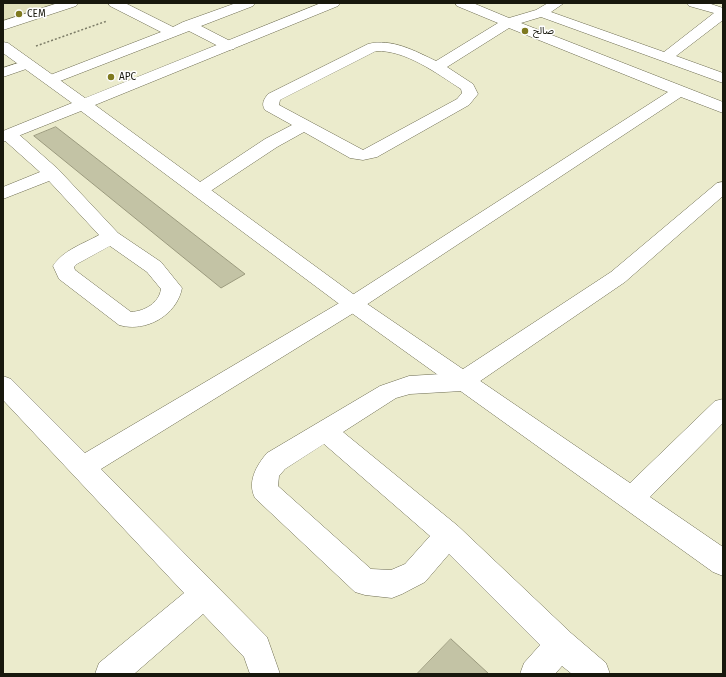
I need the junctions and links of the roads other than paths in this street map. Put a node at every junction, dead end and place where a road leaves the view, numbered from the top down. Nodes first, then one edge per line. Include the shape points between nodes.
1 (71, 3) edge
2 (116, 3) edge
3 (248, 3) edge
4 (334, 3) edge
5 (462, 3) edge
6 (557, 3) edge
7 (694, 3) edge
8 (723, 12) edge
9 (541, 13) junction
10 (508, 23) junction
11 (188, 25) junction
12 (3, 26) edge
13 (171, 32) junction
14 (229, 46) junction
15 (14, 55) edge
16 (665, 58) junction
17 (437, 67) junction
18 (3, 73) edge
19 (723, 78) edge
20 (50, 80) junction
21 (679, 91) junction
22 (84, 105) junction
23 (723, 108) edge
24 (304, 125) junction
25 (6, 136) edge
26 (52, 173) junction
27 (723, 187) edge
28 (200, 190) junction
29 (3, 194) edge
30 (111, 237) junction
31 (353, 304) junction
32 (462, 382) junction
33 (3, 385) edge
34 (723, 408) edge
35 (325, 431) junction
36 (83, 467) junction
37 (632, 498) junction
38 (448, 535) junction
39 (723, 564) edge
40 (204, 594) junction
41 (560, 644) junction
42 (110, 674) edge
43 (265, 674) edge
44 (535, 674) edge
45 (595, 674) edge

1 - 12 street
2 - 13 street
3 - 11 street
4 - 14 street
5 - 10 street
6 - 9 street
7 - 8 street
8 - 16 street
9 - 10 street
9 - 16 street
10 - 17 street
10 - 21 street
11 - 13 street
11 - 14 street
13 - 20 street
14 - 22 street
15 - 18 street
15 - 20 street
16 - 19 street
17 - 24 street via 395,48 373,47 274,97 271,107
17 - 24 street via 468,87 470,94 463,102 371,153 356,154
20 - 22 street
21 - 23 street
21 - 31 street
22 - 25 street
22 - 28 street
24 - 28 street
25 - 26 street
26 - 29 street
26 - 30 street
27 - 32 street via 618,277
28 - 31 street
30 - 30 street via 154,267 172,288 169,301 149,316 127,320 66,274 63,266 70,259
31 - 32 street
31 - 36 street
32 - 35 street via 409,385 388,392
32 - 37 street
33 - 36 street
34 - 37 street
35 - 38 street
35 - 38 street via 276,461 267,472 264,490 365,582 392,584 415,573
36 - 40 street
37 - 39 street
38 - 41 street
40 - 42 street
40 - 43 street via 256,648
41 - 44 street
41 - 45 street

